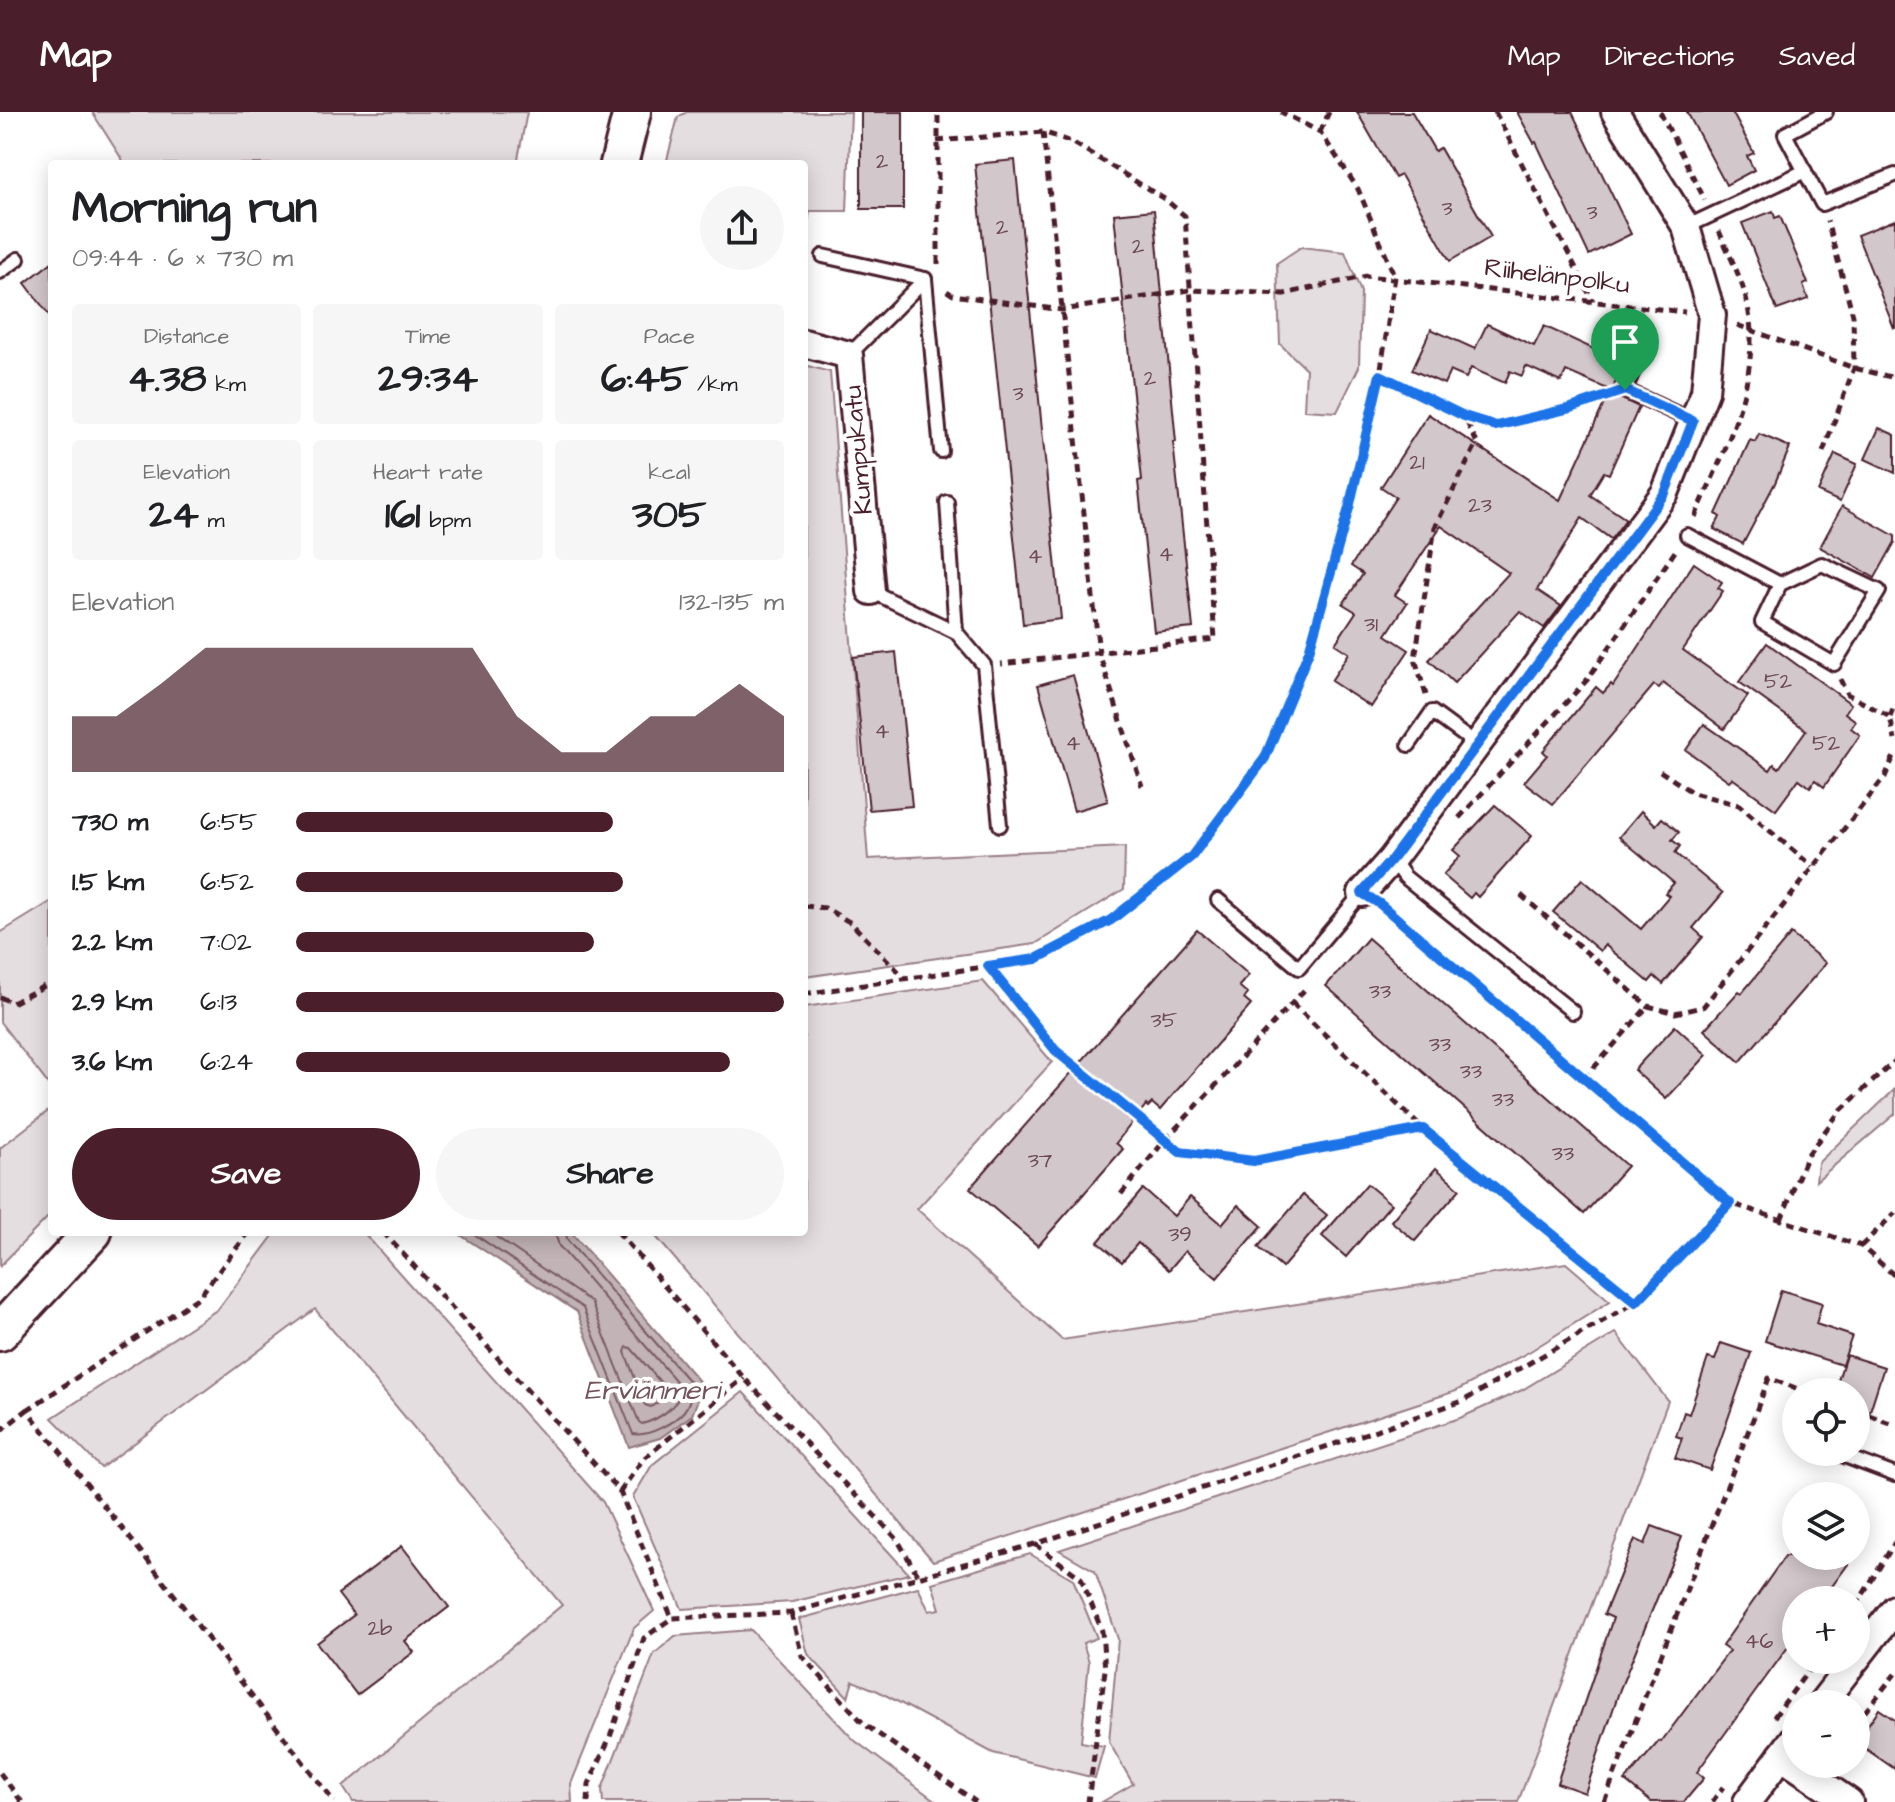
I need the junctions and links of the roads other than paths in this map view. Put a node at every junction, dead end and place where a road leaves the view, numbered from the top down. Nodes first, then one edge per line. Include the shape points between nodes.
1 (632, 112) edge
2 (1615, 112) edge
3 (1826, 112) edge
4 (620, 160) edge
5 (1805, 171) junction
6 (1895, 175) edge
7 (1686, 227) junction
8 (823, 256) dead end
9 (18, 259) dead end
10 (0, 272) edge
11 (925, 279) junction
12 (1647, 339) dead end
13 (808, 344) edge
14 (849, 355) junction
15 (1693, 421) junction
16 (941, 451) dead end
17 (947, 502) dead end
18 (1687, 535) dead end
19 (1780, 584) junction
20 (871, 591) joint
21 (956, 632) junction
22 (1409, 745) dead end
23 (1477, 745) junction
24 (1000, 825) dead end
25 (1392, 859) junction
26 (1362, 893) joint
27 (1218, 900) dead end
28 (1573, 1012) dead end
29 (89, 1236) edge
30 (0, 1332) edge
31 (1870, 1466) edge
32 (1895, 1475) edge
33 (1895, 1609) edge
34 (1870, 1642) edge
35 (1845, 1674) edge
36 (1832, 1690) edge
37 (1782, 1754) edge
38 (1823, 1778) edge
39 (1747, 1802) edge
40 (1849, 1802) edge

1 - 4 street
2 - 7 street
3 - 5 lane via 1785,134
5 - 6 lane via 1822,204
5 - 7 lane
7 - 15 street via 1712,315 1705,392
8 - 11 lane
9 - 10 lane
11 - 14 lane
11 - 16 lane
12 - 15 lane via 1625,390
13 - 14 street, Kumpukatu
14 - 20 street, Kumpukatu
15 - 23 street via 1665,493
17 - 21 lane
18 - 19 lane
19 - 19 lane via 1762,622 1834,664 1879,591 1822,564
20 - 21 lane
21 - 24 lane via 984,665
22 - 23 lane via 1432,712
23 - 25 street
25 - 26 street
25 - 28 lane via 1405,877
26 - 27 lane via 1299,968
29 - 30 street
31 - 32 lane
33 - 34 street
35 - 36 street
37 - 39 street
38 - 40 street

